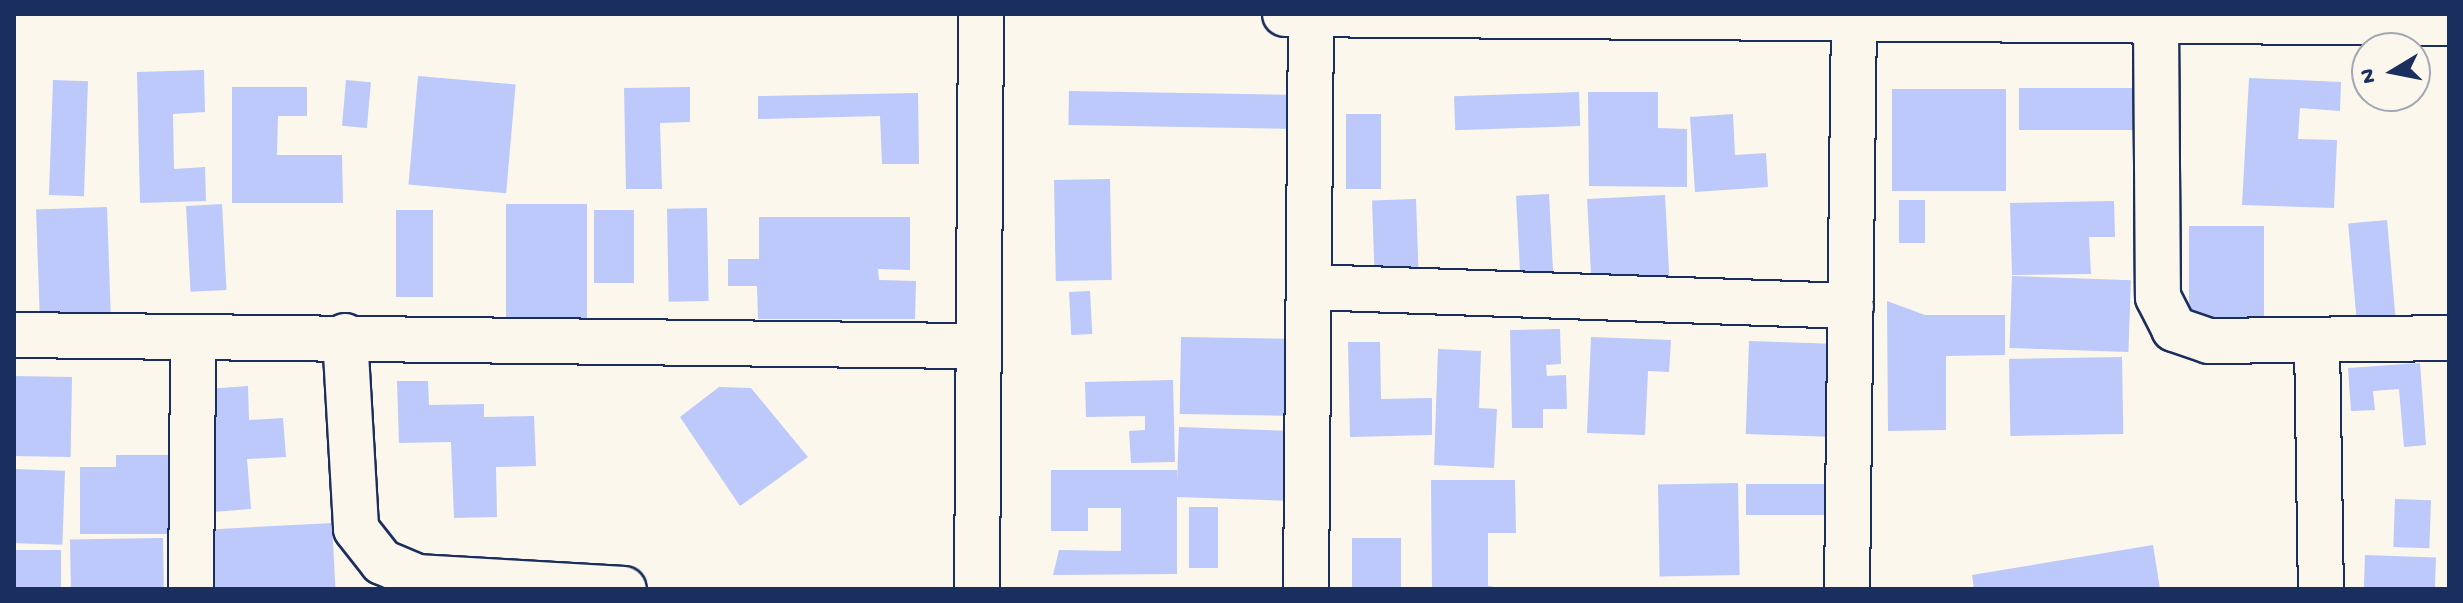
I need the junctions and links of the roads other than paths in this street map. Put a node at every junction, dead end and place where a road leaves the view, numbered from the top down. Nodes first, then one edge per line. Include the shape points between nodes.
1 (981, 14) edge
2 (1285, 14) edge
3 (1311, 15) edge
4 (2089, 17) edge
5 (1854, 19) junction
6 (2156, 21) junction
7 (2449, 23) edge
8 (1309, 287) junction
9 (1851, 306) junction
10 (14, 335) edge
11 (345, 336) junction
12 (193, 338) junction
13 (2449, 338) edge
14 (2317, 341) junction
15 (976, 346) junction
16 (543, 585) edge
17 (191, 589) edge
18 (624, 589) edge
19 (977, 589) edge
20 (1306, 589) edge
21 (1847, 589) edge
22 (2321, 589) edge

1 - 15 street
2 - 3 street
3 - 5 street
3 - 8 street
4 - 5 street
4 - 6 street
5 - 9 street
6 - 7 street
6 - 14 street via 2158,297 2174,329 2209,341
8 - 9 street
8 - 20 street
9 - 21 street
10 - 12 street
11 - 12 street
11 - 15 street
11 - 16 street via 356,529 382,562 417,577
12 - 17 street
13 - 14 street
14 - 22 street
15 - 19 street
16 - 18 street

